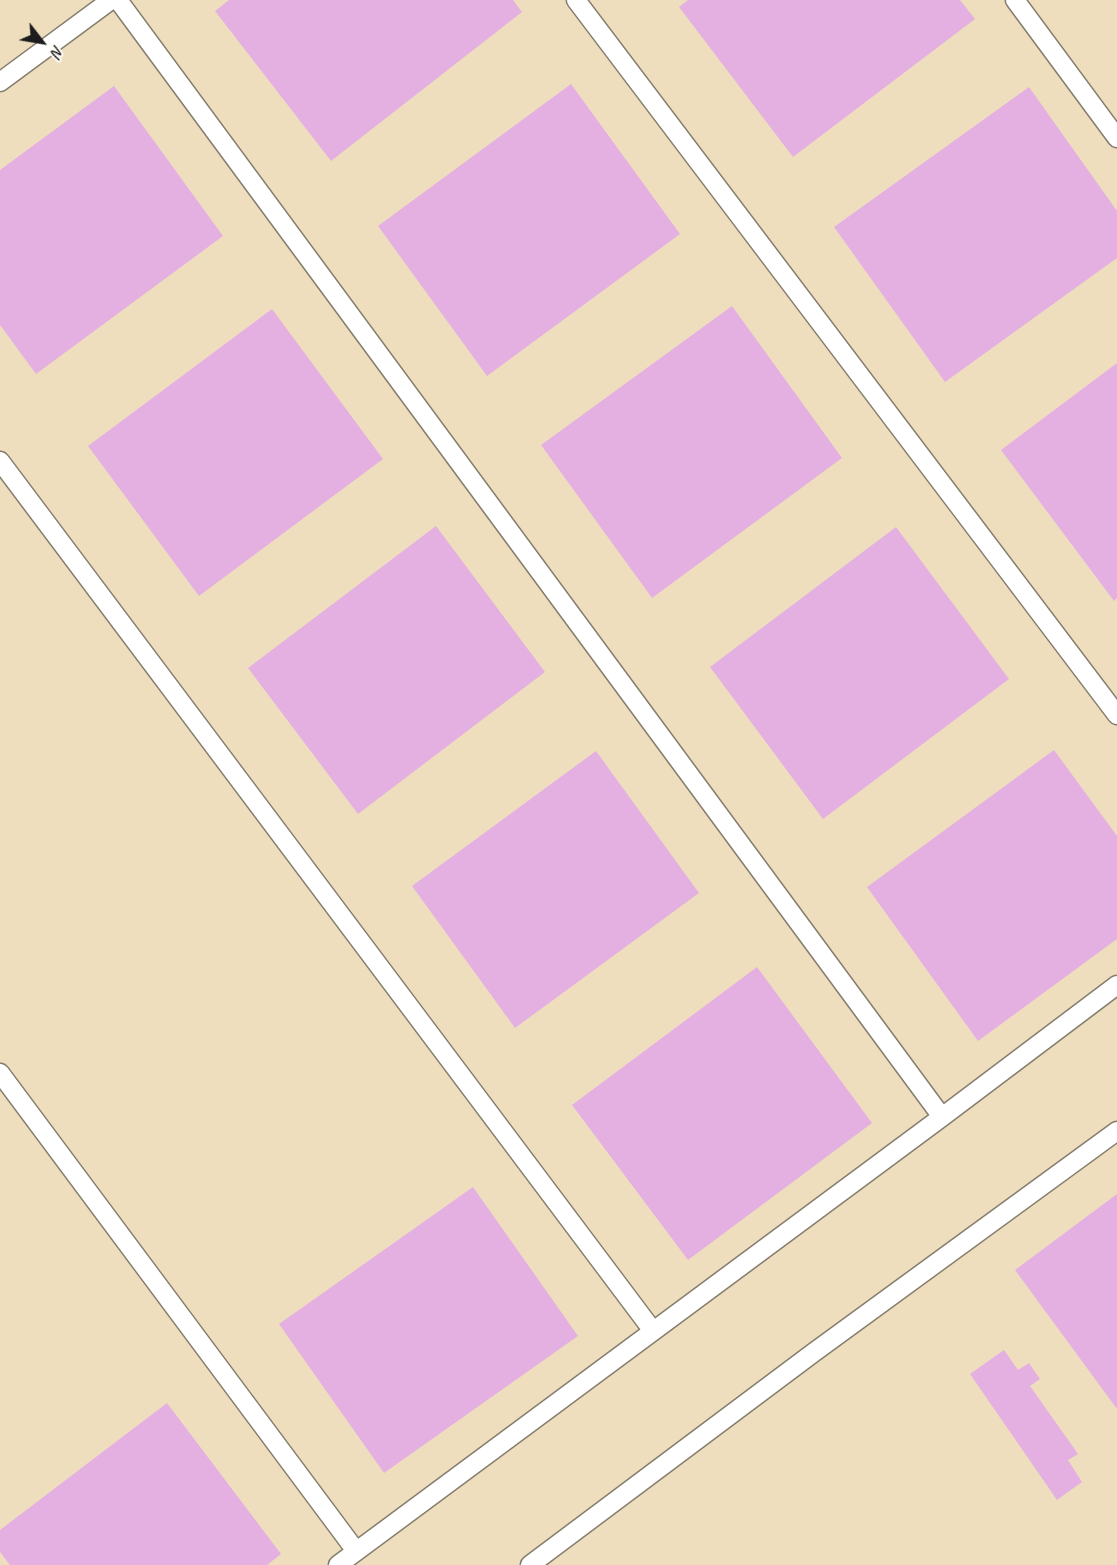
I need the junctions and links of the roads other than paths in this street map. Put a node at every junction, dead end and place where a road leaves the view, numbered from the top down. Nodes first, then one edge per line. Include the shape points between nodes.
1 (111, 0) edge
2 (118, 0) edge
3 (576, 0) edge
4 (1015, 0) edge
5 (0, 82) edge
6 (1117, 138) edge
7 (0, 461) edge
8 (1117, 715) edge
9 (1117, 985) edge
10 (0, 1073) edge
11 (942, 1118) junction
12 (1117, 1131) edge
13 (653, 1332) junction
14 (356, 1551) junction
15 (338, 1565) edge
16 (530, 1565) edge

1 - 5 lane
2 - 11 lane
3 - 8 lane
4 - 6 lane
7 - 13 lane
9 - 11 lane
10 - 14 lane
11 - 13 lane
12 - 16 lane
13 - 14 lane
14 - 15 lane

